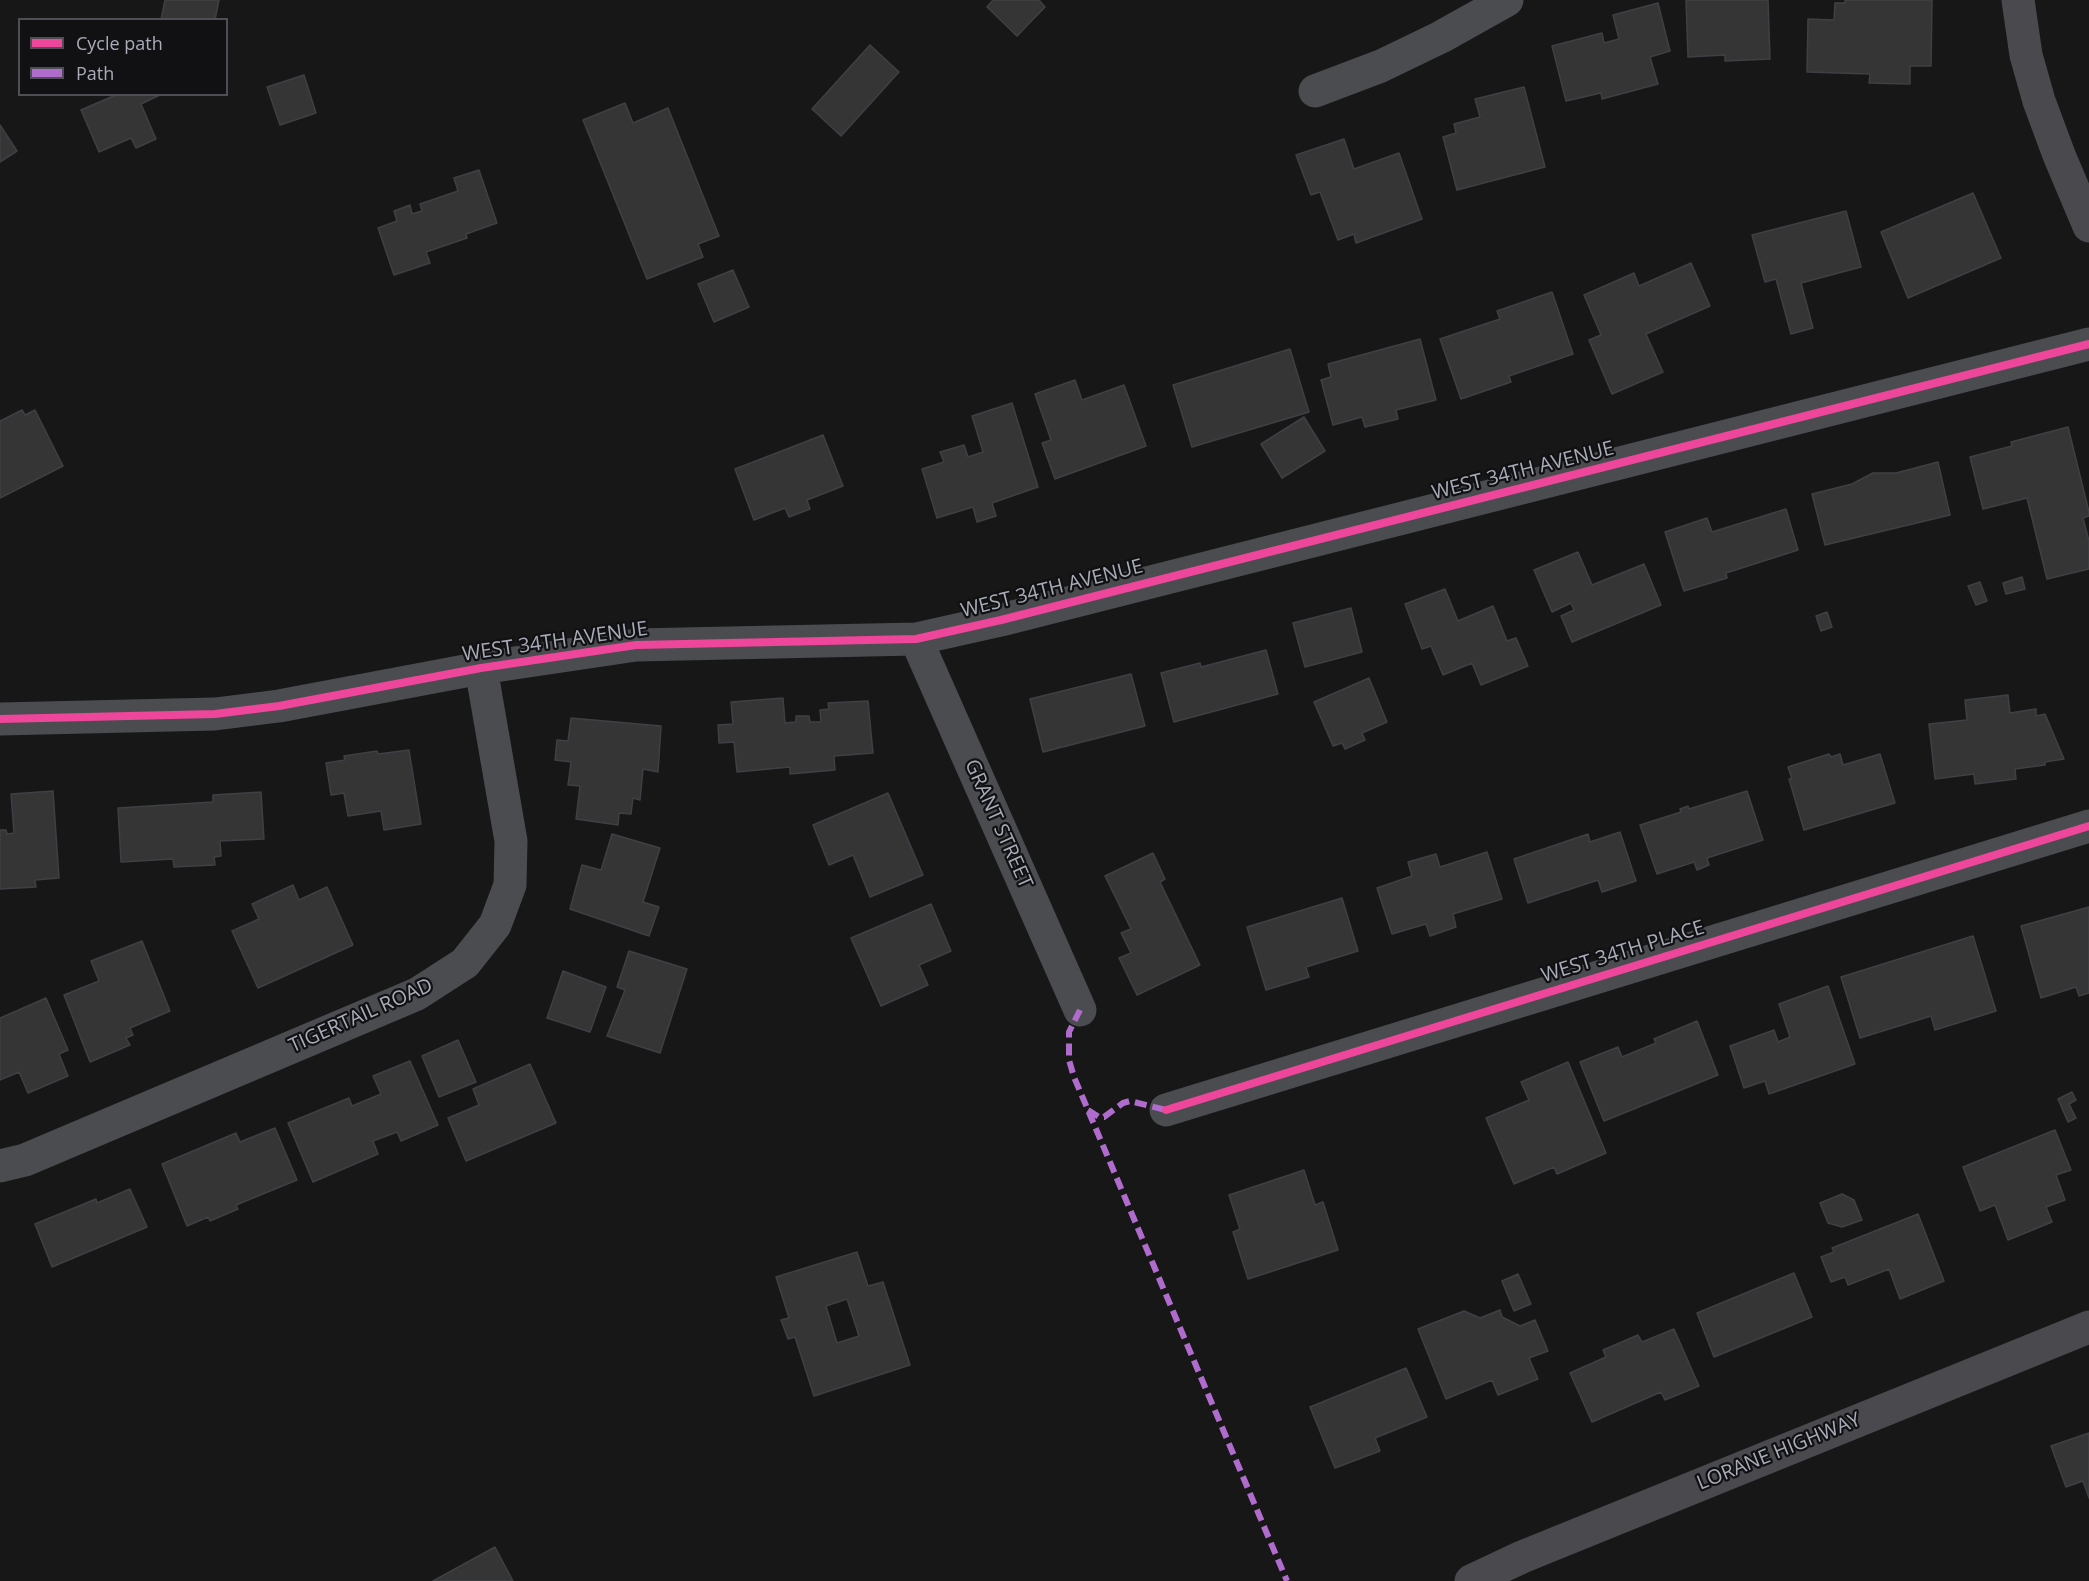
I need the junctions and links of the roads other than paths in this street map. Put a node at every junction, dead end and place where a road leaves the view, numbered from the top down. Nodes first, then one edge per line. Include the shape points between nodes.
1 (1507, 0) edge
2 (2018, 0) edge
3 (1315, 91) dead end
4 (2089, 226) edge
5 (2089, 344) edge
6 (916, 639) junction
7 (481, 668) junction
8 (0, 719) edge
9 (2089, 826) edge
10 (1080, 1010) dead end
11 (1166, 1110) dead end
12 (0, 1166) edge
13 (2089, 1327) edge
14 (1471, 1581) edge

1 - 3 street via 1381,66
2 - 4 street via 2026,55 2039,101
5 - 6 street, WEST 34TH AVENUE
6 - 7 street, WEST 34TH AVENUE via 636,645
6 - 10 street, GRANT STREET
7 - 8 street, WEST 34TH AVENUE via 279,706 215,714
7 - 12 street, TIGERTAIL ROAD via 510,841 510,885 495,925 465,963 417,994 25,1160
9 - 11 street, WEST 34TH PLACE
13 - 14 street, LORANE HIGHWAY

